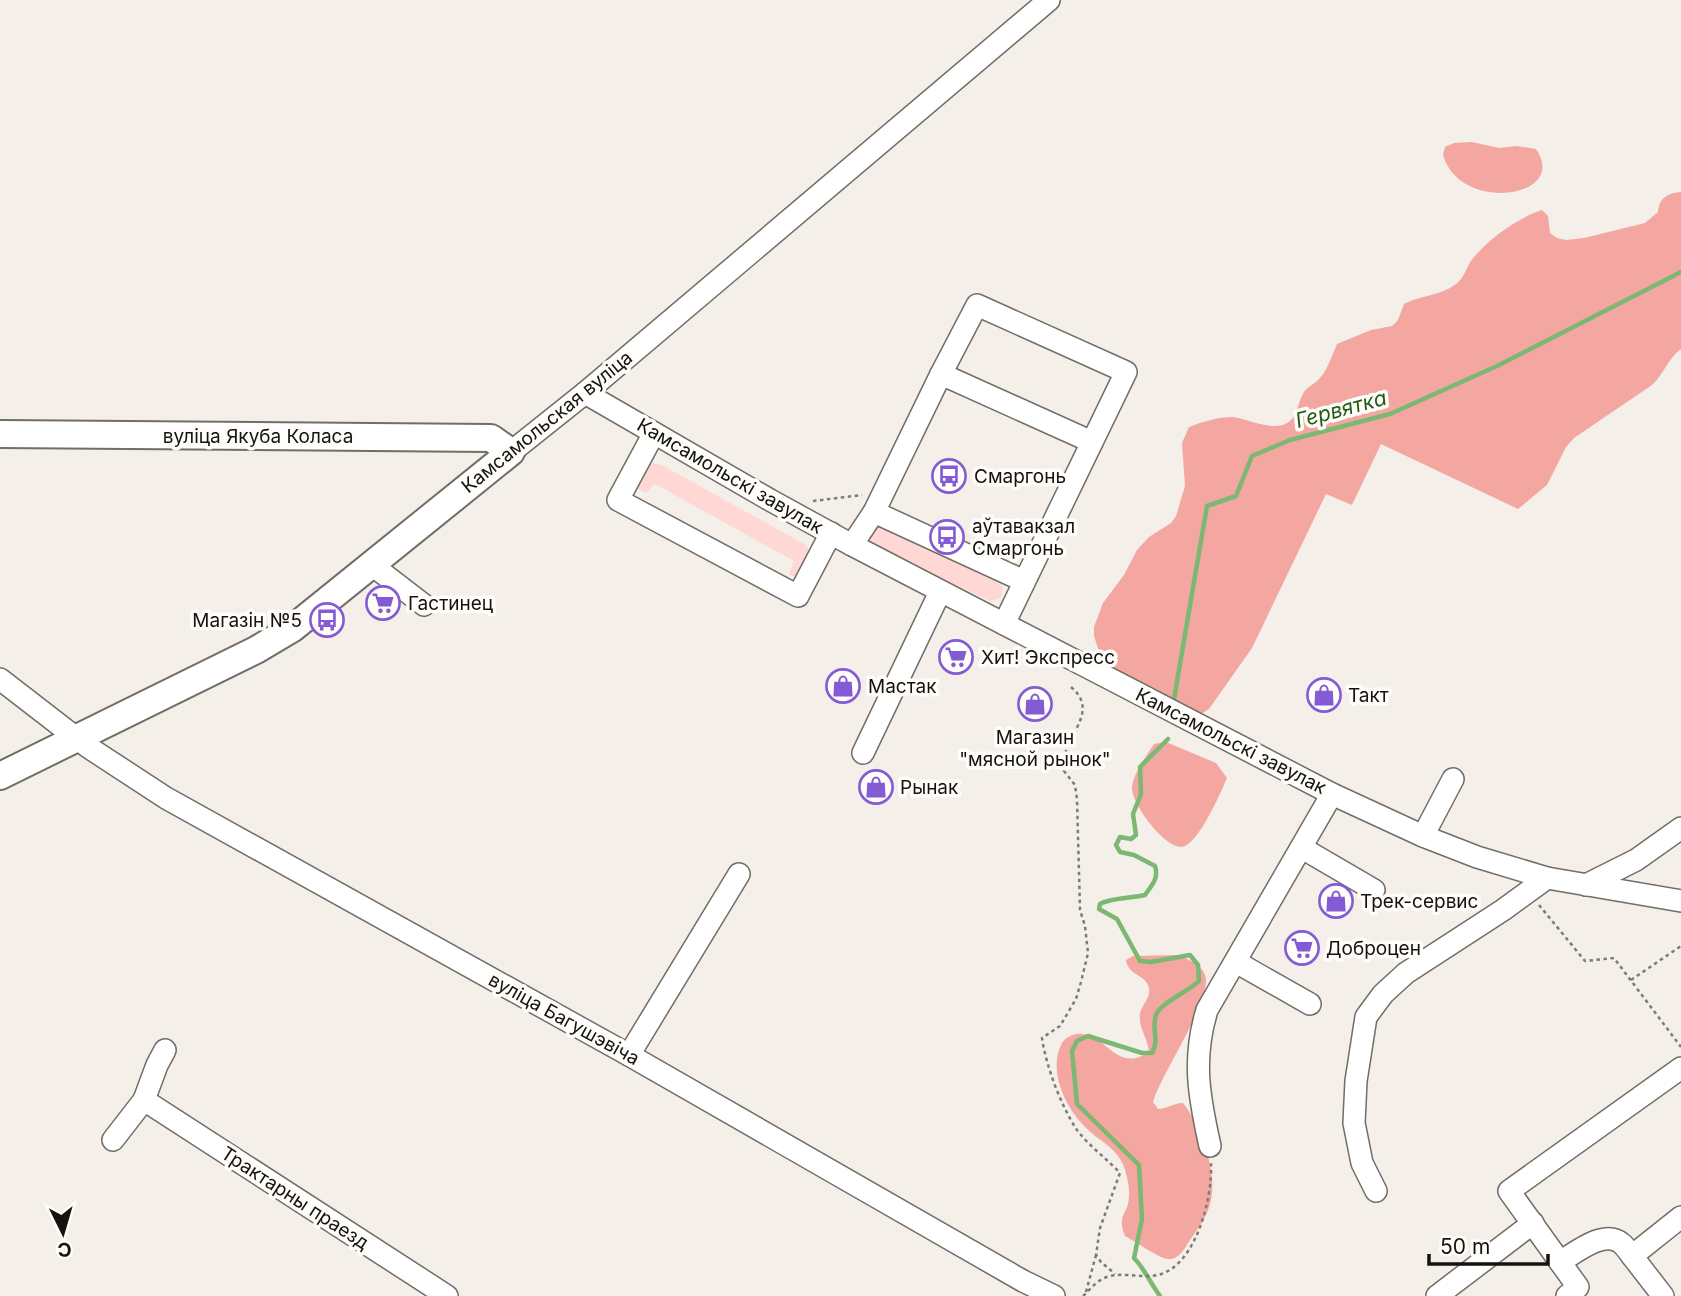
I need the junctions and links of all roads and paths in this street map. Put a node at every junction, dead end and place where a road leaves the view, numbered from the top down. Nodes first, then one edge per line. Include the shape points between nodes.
1 (1049, 0) edge
2 (941, 374) junction
3 (585, 393) junction
4 (654, 433) junction
5 (0, 434) edge
6 (1092, 442) junction
7 (511, 452) junction
8 (874, 512) junction
9 (831, 533) junction
10 (852, 545) junction
11 (372, 565) junction
12 (1024, 581) junction
13 (940, 592) junction
14 (424, 605) dead end
15 (1004, 624) junction
16 (0, 679) edge
17 (1071, 687) dead end
18 (76, 738) junction
19 (863, 753) dead end
20 (0, 776) edge
21 (1453, 779) dead end
22 (1332, 794) junction
23 (1681, 828) edge
24 (1423, 836) junction
25 (1302, 848) junction
26 (739, 874) dead end
27 (1547, 878) junction
28 (1586, 885) junction
29 (1374, 890) dead end
30 (1528, 892) junction
31 (1681, 901) edge
32 (1681, 946) edge
33 (1236, 962) junction
34 (1630, 979) junction
35 (1310, 1004) dead end
36 (1681, 1047) edge
37 (165, 1050) dead end
38 (629, 1055) junction
39 (1681, 1068) edge
40 (144, 1100) junction
41 (113, 1140) dead end
42 (1210, 1146) joint
43 (1376, 1191) dead end
44 (1681, 1217) edge
45 (1533, 1223) junction
46 (1096, 1255) junction
47 (1632, 1256) junction
48 (1560, 1262) junction
49 (1115, 1274) junction
50 (447, 1296) edge
51 (1054, 1296) edge
52 (1083, 1296) edge
53 (1437, 1296) edge
54 (1567, 1296) edge
55 (1663, 1296) edge

1 - 3 street, Камсамольская вуліца
2 - 6 street
2 - 6 street via 977,305 1126,372
2 - 8 street
3 - 4 street, Камсамольскі завулак
3 - 7 street, Камсамольская вуліца
4 - 9 street, Камсамольскі завулак
4 - 9 street via 618,499 798,596
5 - 7 main road, вуліца Якуба Коласа via 491,438
6 - 12 street
7 - 11 main road, Камсамольская вуліца
8 - 10 street
8 - 12 street
9 - 10 street, Камсамольскі завулак
10 - 13 street, Камсамольскі завулак
11 - 14 street
11 - 18 main road, Камсамольская вуліца via 293,628 256,650
12 - 15 street
13 - 15 street, Камсамольскі завулак
13 - 19 street
15 - 22 street, Камсамольскі завулак
16 - 18 street, вуліца Багушэвіча
17 - 46 path via 1080,694 1083,707 1081,724 1066,751 1064,771 1076,792 1080,910 1087,953 1076,999 1060,1026 1042,1038 1044,1059 1078,1131 1120,1173 1100,1228
18 - 20 main road, Камсамольская вуліца
18 - 38 street, вуліца Багушэвіча via 166,798
21 - 24 street
22 - 24 street, Камсамольскі завулак
22 - 25 street
23 - 28 street via 1636,860
24 - 27 street, Камсамольскі завулак
25 - 29 street
25 - 33 street
26 - 38 street
27 - 28 street, Камсамольскі завулак
27 - 30 street
28 - 31 street, Камсамольскі завулак
30 - 34 path via 1586,961 1614,958
30 - 43 street via 1406,974 1366,1017 1354,1123 1362,1163
32 - 34 path
33 - 35 street
33 - 42 street via 1207,1010 1200,1032 1199,1097
34 - 36 path
37 - 40 street
38 - 51 street, вуліца Багушэвіча
39 - 45 street via 1509,1191
40 - 41 street
40 - 50 street, Трактарны праезд
42 - 49 path via 1211,1184 1194,1242 1183,1260 1158,1275
44 - 47 street
45 - 48 street
45 - 53 street
46 - 49 path
46 - 52 path
47 - 48 street via 1613,1239 1590,1243
47 - 55 street
48 - 54 street via 1578,1287
49 - 52 path via 1100,1280

